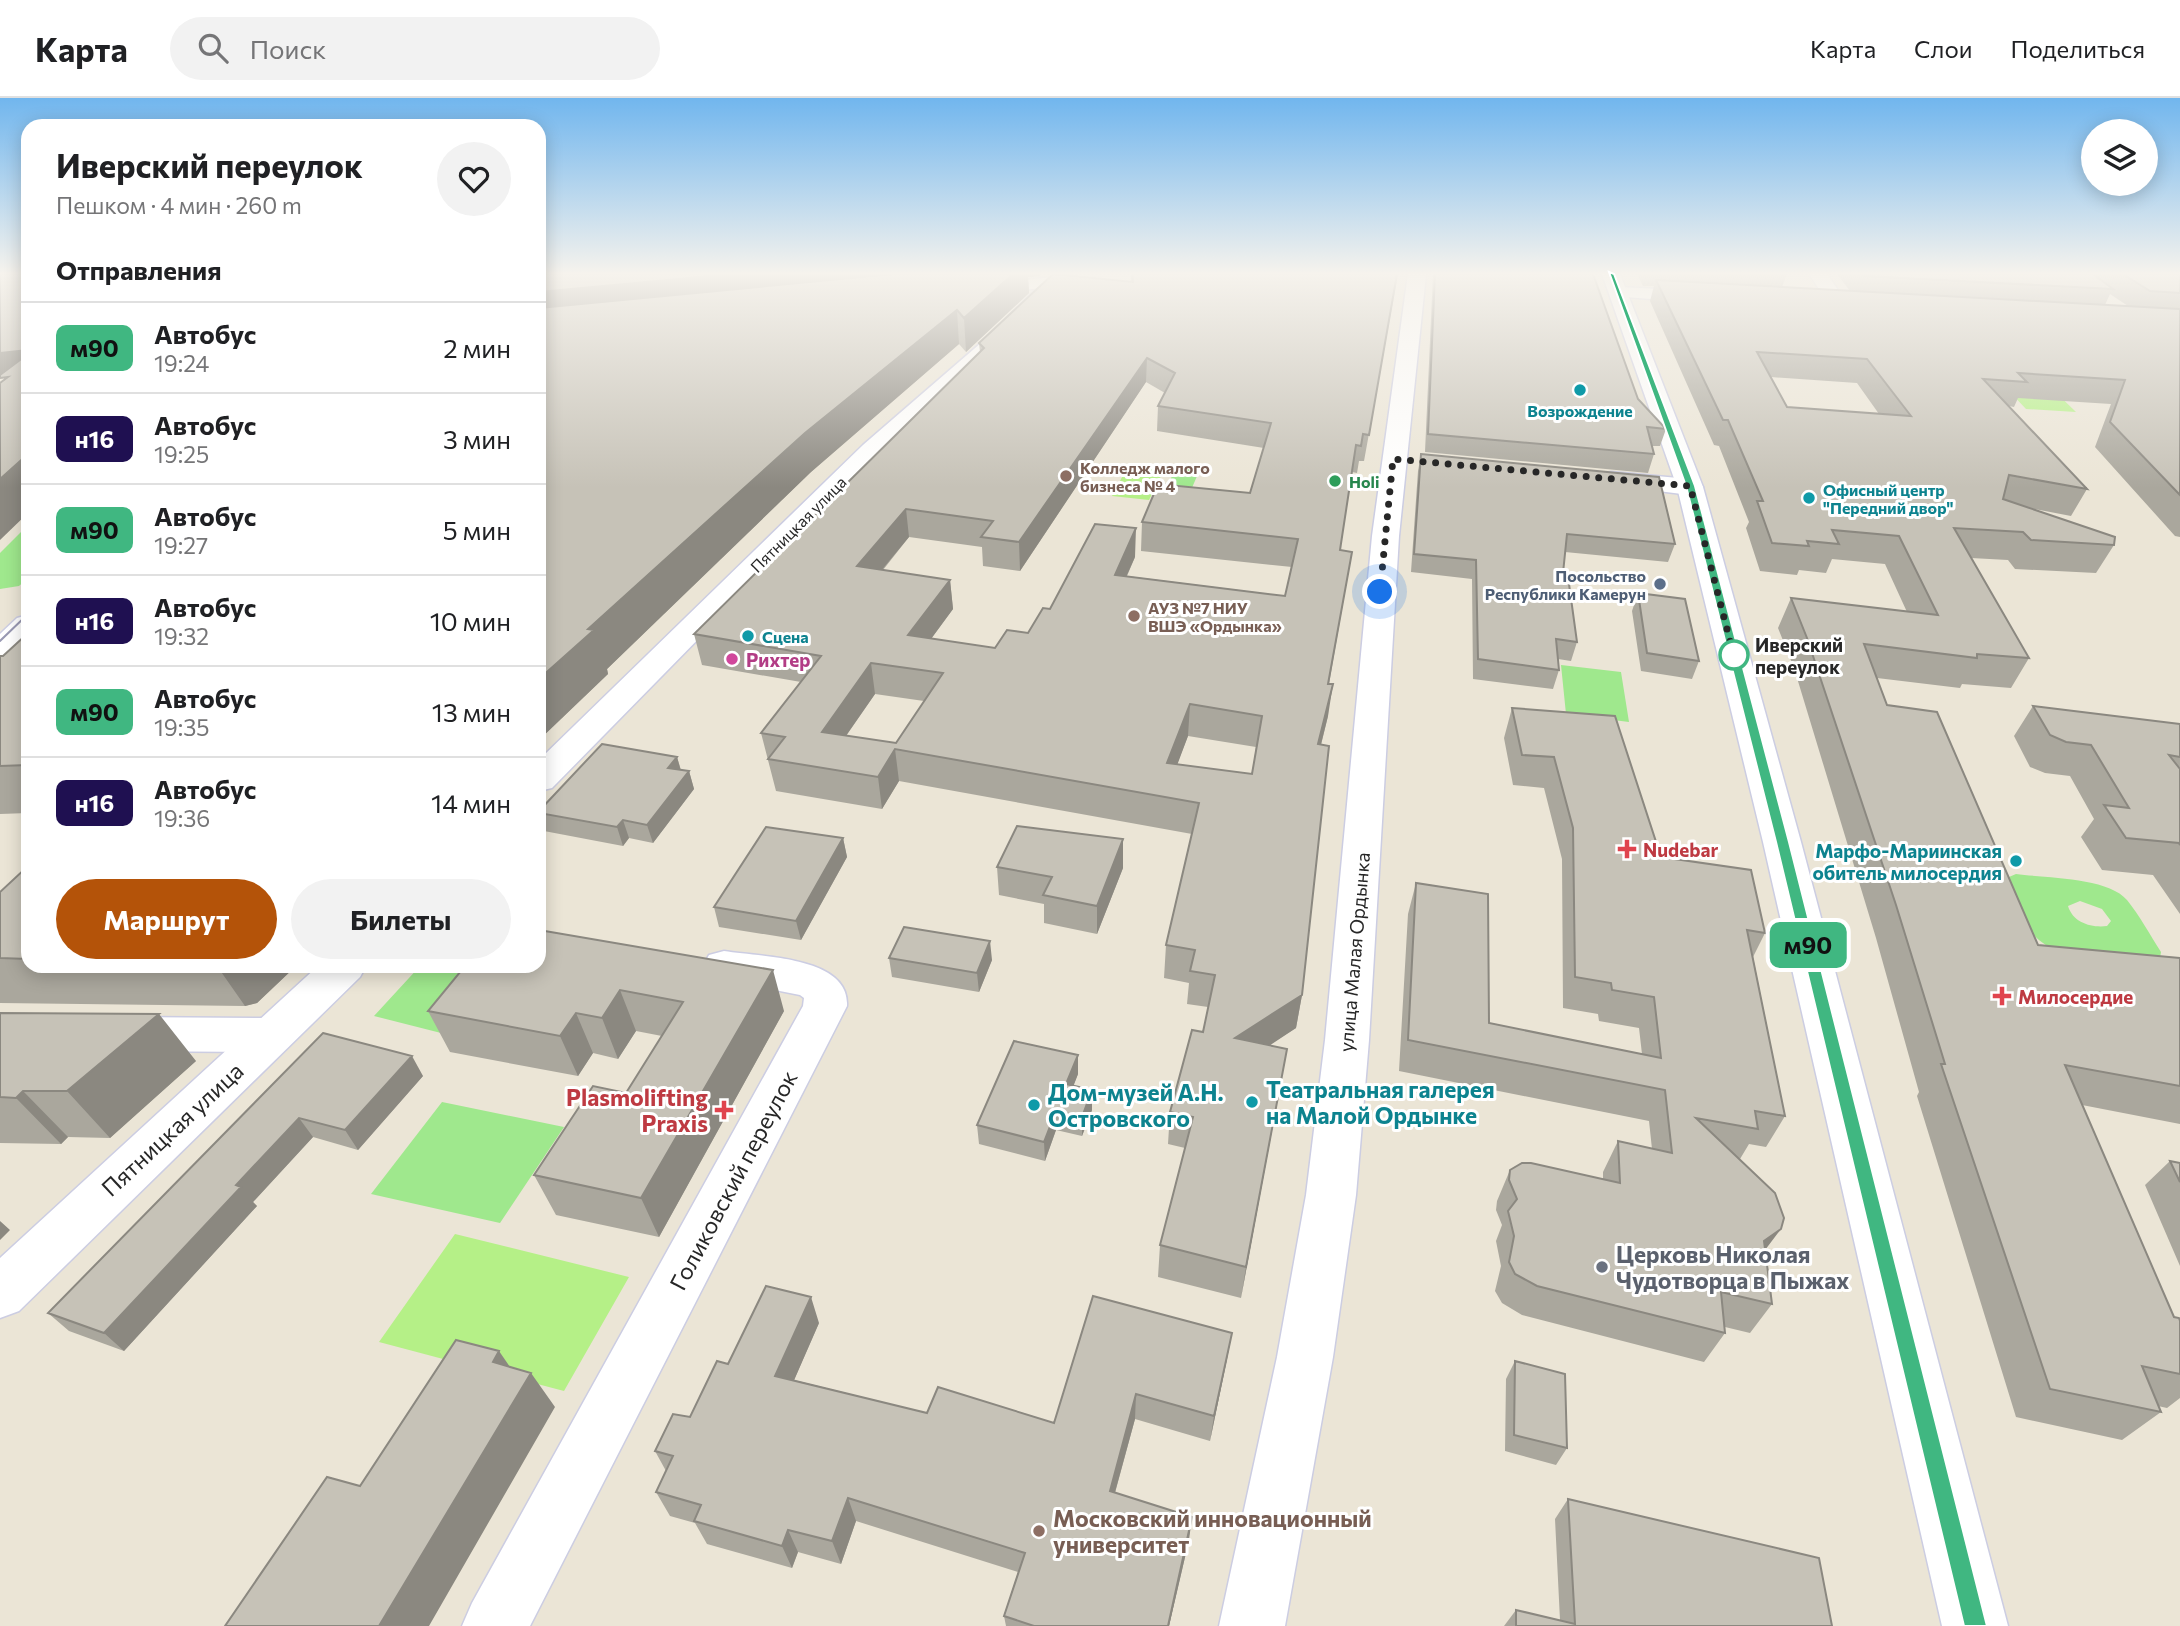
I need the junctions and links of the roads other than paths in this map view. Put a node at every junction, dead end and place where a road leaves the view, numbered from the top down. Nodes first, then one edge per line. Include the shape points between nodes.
1 (990, 345) edge
2 (1412, 345) edge
3 (1638, 345) edge
4 (1592, 477) edge
5 (1690, 486) junction
6 (21, 631) edge
7 (0, 651) edge
8 (546, 773) edge
9 (681, 959) edge
10 (338, 973) edge
11 (84, 1034) edge
12 (272, 1035) junction
13 (0, 1293) edge
14 (495, 1626) edge
15 (1252, 1626) edge
16 (1975, 1626) edge

1 - 8 street, Пятницкая улица via 871,450
2 - 15 street, улица Малая Ордынка via 1403,460 1380,592 1359,911 1331,1194
3 - 5 street
4 - 5 street
5 - 16 street
6 - 7 street
9 - 14 street, Голиковский переулок via 812,981 826,993 825,1006
10 - 12 street, Пятницкая улица
11 - 12 street
12 - 13 street, Пятницкая улица

